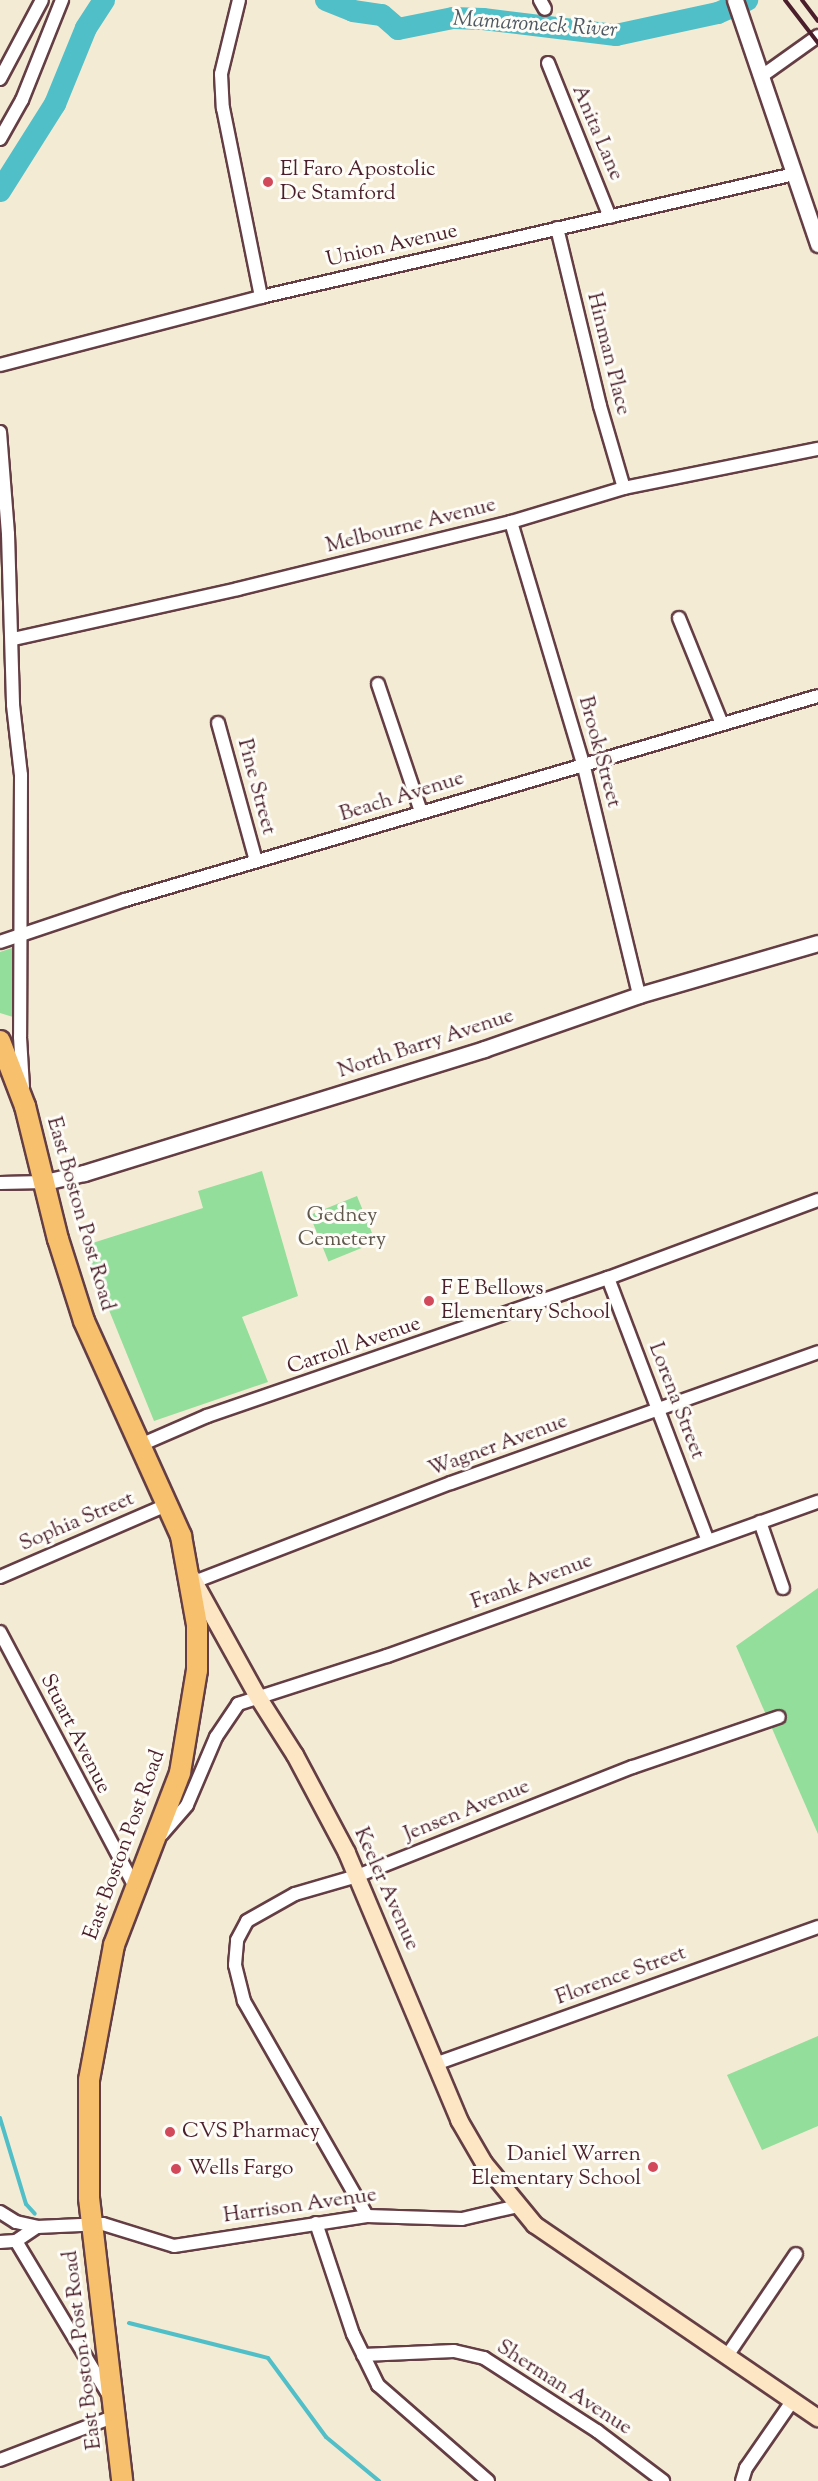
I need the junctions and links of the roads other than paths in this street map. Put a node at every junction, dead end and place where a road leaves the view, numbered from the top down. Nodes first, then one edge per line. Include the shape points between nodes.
1 (42, 0) edge
2 (62, 0) edge
3 (239, 0) edge
4 (735, 0) edge
5 (818, 36) edge
6 (548, 63) dead end
7 (762, 76) junction
8 (0, 79) edge
9 (0, 139) edge
10 (794, 174) junction
11 (610, 217) junction
12 (814, 217) edge
13 (557, 228) junction
14 (818, 244) edge
15 (261, 297) junction
16 (0, 365) edge
17 (0, 433) edge
18 (818, 449) edge
19 (624, 488) junction
20 (511, 522) junction
21 (5, 565) edge
22 (680, 618) dead end
23 (13, 639) junction
24 (378, 684) dead end
25 (818, 696) edge
26 (218, 723) dead end
27 (722, 724) junction
28 (583, 763) junction
29 (421, 812) junction
30 (256, 861) junction
31 (22, 936) junction
32 (0, 942) edge
33 (818, 943) edge
34 (639, 995) junction
35 (0, 1041) edge
36 (25, 1106) junction
37 (45, 1182) junction
38 (0, 1184) edge
39 (818, 1200) edge
40 (608, 1278) junction
41 (818, 1352) edge
42 (657, 1409) junction
43 (140, 1444) junction
44 (818, 1502) edge
45 (169, 1504) junction
46 (760, 1522) junction
47 (707, 1539) junction
48 (0, 1576) edge
49 (192, 1577) junction
50 (783, 1588) dead end
51 (0, 1632) edge
52 (258, 1697) junction
53 (779, 1717) dead end
54 (151, 1846) junction
55 (357, 1876) junction
56 (134, 1885) junction
57 (818, 1927) edge
58 (438, 2063) junction
59 (518, 2206) junction
60 (0, 2212) edge
61 (367, 2216) junction
62 (92, 2223) junction
63 (316, 2223) junction
64 (37, 2228) junction
65 (16, 2241) junction
66 (0, 2242) edge
67 (796, 2254) dead end
68 (363, 2355) junction
69 (727, 2356) junction
70 (793, 2400) junction
71 (114, 2409) junction
72 (818, 2418) edge
73 (0, 2460) edge
74 (122, 2481) edge
75 (488, 2481) edge
76 (663, 2481) edge
77 (742, 2481) edge

1 - 8 street
2 - 9 street via 22,100
3 - 15 street via 221,74 223,108
4 - 7 street
5 - 7 street
6 - 11 street, Anita Lane
7 - 10 street
10 - 11 street, Union Avenue
10 - 12 street
11 - 13 street, Union Avenue
12 - 14 street
13 - 15 street, Union Avenue
13 - 19 street, Hinman Place
15 - 16 street, Union Avenue
17 - 21 street
18 - 19 street, Melbourne Avenue
19 - 20 street, Melbourne Avenue
20 - 23 street, Melbourne Avenue
20 - 28 street, Brook Street
21 - 23 street
22 - 27 street
23 - 31 street via 13,705 21,775
24 - 29 street
25 - 27 street, Beach Avenue
26 - 30 street, Pine Street
27 - 28 street, Beach Avenue
28 - 29 street, Beach Avenue
28 - 34 street, Brook Street
29 - 30 street, Beach Avenue
30 - 31 street, Beach Avenue
31 - 32 street, Beach Avenue
31 - 36 street via 20,1037
33 - 34 street, North Barry Avenue
34 - 37 street, North Barry Avenue via 484,1049
35 - 36 main road, East Boston Post Road
36 - 37 main road, East Boston Post Road
37 - 38 street
37 - 43 main road, East Boston Post Road via 84,1321
39 - 40 street, Carroll Avenue
40 - 42 street, Lorena Street
40 - 43 street, Carroll Avenue via 207,1416
41 - 42 street, Wagner Avenue
42 - 47 street, Lorena Street
42 - 49 street, Wagner Avenue
43 - 45 main road, East Boston Post Road
44 - 46 street, Frank Avenue
45 - 48 street, Sophia Street
45 - 49 main road, East Boston Post Road
46 - 47 street, Frank Avenue
46 - 50 street
47 - 52 street, Frank Avenue via 387,1656
49 - 52 main road, Keeler Avenue
49 - 54 main road, East Boston Post Road via 197,1670 190,1726 180,1773
51 - 56 street, Stuart Avenue
52 - 54 street, Frank Avenue via 238,1704 232,1711 216,1737 187,1805
52 - 55 main road, Keeler Avenue via 296,1755
53 - 55 street, Jensen Avenue via 633,1767
54 - 56 main road, East Boston Post Road
55 - 58 main road, Keeler Avenue
55 - 61 street, Jensen Avenue via 295,1893 248,1921 237,1940 235,1965 244,2001
56 - 62 main road, East Boston Post Road via 103,1989 89,2080 87,2145
57 - 58 street, Florence Street
58 - 59 main road, Keeler Avenue via 459,2120 484,2163
59 - 61 street, Harrison Avenue via 462,2219
59 - 69 main road, Keeler Avenue via 535,2225
60 - 64 street
61 - 63 street, Harrison Avenue
62 - 63 street, Harrison Avenue via 174,2246
62 - 64 street, Harrison Avenue
62 - 71 main road, East Boston Post Road
63 - 68 street
64 - 65 street
65 - 66 street
65 - 71 street
67 - 69 street
68 - 75 street via 378,2385
68 - 76 street, Sherman Avenue via 454,2351 484,2358 597,2431
69 - 70 main road
70 - 72 main road
70 - 77 street via 746,2468
71 - 73 street
71 - 74 main road, East Boston Post Road

